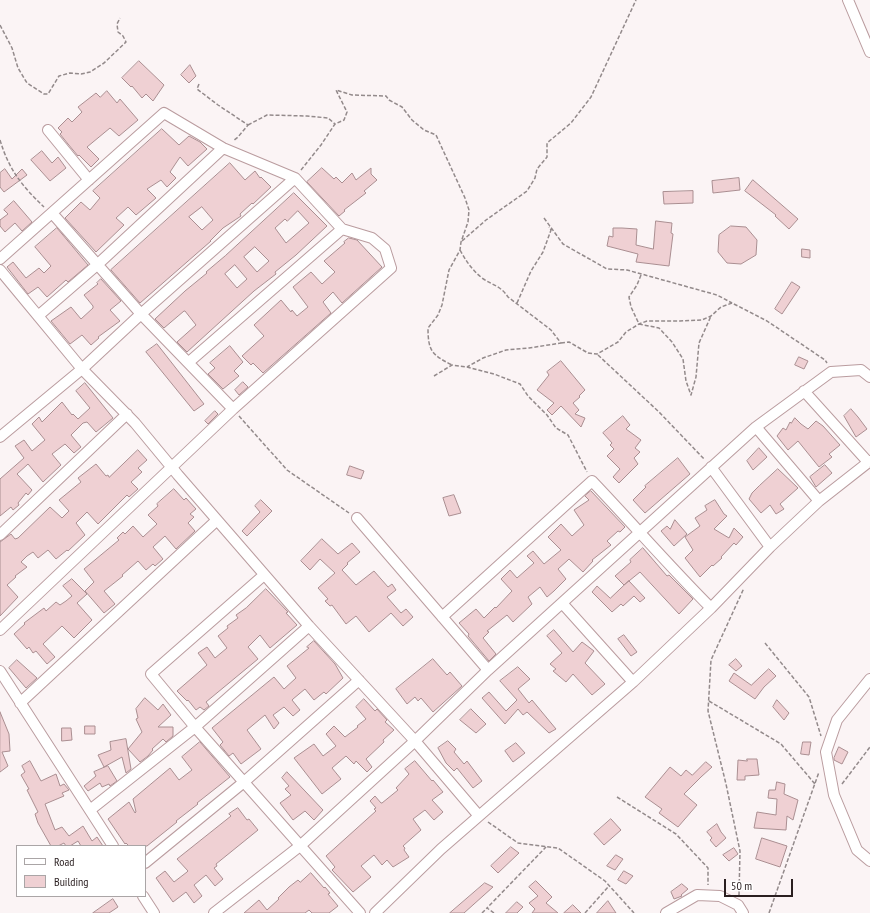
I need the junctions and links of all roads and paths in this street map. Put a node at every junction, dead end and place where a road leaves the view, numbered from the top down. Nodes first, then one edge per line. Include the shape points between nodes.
1 (636, 0) edge
2 (848, 0) edge
3 (120, 18) dead end
4 (0, 25) edge
5 (870, 52) edge
6 (199, 84) dead end
7 (335, 124) junction
8 (248, 125) junction
9 (48, 130) dead end
10 (0, 140) edge
11 (223, 148) junction
12 (295, 178) junction
13 (89, 180) junction
14 (49, 212) junction
15 (342, 229) junction
16 (461, 242) junction
17 (460, 250) junction
18 (0, 259) edge
19 (97, 265) junction
20 (0, 270) edge
21 (641, 275) junction
22 (517, 303) junction
23 (732, 303) junction
24 (141, 314) junction
25 (38, 316) junction
26 (711, 316) junction
27 (639, 324) junction
28 (561, 343) junction
29 (597, 354) junction
30 (189, 362) junction
31 (452, 365) junction
32 (467, 367) junction
33 (82, 369) junction
34 (831, 372) junction
35 (434, 376) dead end
36 (870, 377) edge
37 (804, 391) junction
38 (233, 409) junction
39 (127, 414) junction
40 (756, 427) junction
41 (0, 437) edge
42 (869, 462) edge
43 (172, 467) junction
44 (711, 467) junction
45 (592, 481) junction
46 (819, 501) junction
47 (357, 518) joint
48 (217, 520) junction
49 (641, 533) junction
50 (0, 535) edge
51 (770, 547) junction
52 (264, 575) junction
53 (744, 588) dead end
54 (562, 603) junction
55 (711, 608) junction
56 (442, 617) junction
57 (309, 626) junction
58 (0, 630) edge
59 (765, 643) dead end
60 (488, 670) junction
61 (0, 671) edge
62 (870, 679) edge
63 (359, 680) junction
64 (632, 682) junction
65 (708, 701) junction
66 (20, 703) junction
67 (195, 727) junction
68 (415, 742) junction
69 (870, 747) edge
70 (826, 752) junction
71 (819, 771) dead end
72 (244, 782) junction
73 (815, 784) junction
74 (834, 795) junction
75 (617, 797) dead end
76 (90, 810) junction
77 (479, 816) junction
78 (111, 845) edge
79 (300, 846) junction
80 (546, 847) junction
81 (870, 861) edge
82 (146, 862) edge
83 (609, 886) junction
84 (708, 895) junction
85 (144, 897) edge
86 (487, 908) junction
87 (741, 909) edge
88 (672, 911) edge
89 (154, 913) edge
90 (214, 913) edge
91 (360, 913) edge
92 (376, 913) edge
93 (482, 913) edge
94 (494, 913) edge
95 (585, 913) edge
96 (634, 913) edge
97 (769, 913) edge

1 - 16 path via 591,98 571,124 548,143 547,157 537,169 532,185
2 - 5 street
3 - 4 path via 117,24 118,32 124,36 126,42 104,63 90,72 59,76 48,94 27,83
6 - 8 path via 197,89
7 - 8 path via 328,118 267,115
7 - 12 path
7 - 16 path via 344,120 347,112 336,90 352,95 386,96 402,107 424,130 436,134 469,210
8 - 11 path via 238,137
9 - 13 street
10 - 14 path via 4,154 18,179
11 - 12 street
11 - 13 street via 164,113
11 - 19 street
12 - 15 street
12 - 24 street
13 - 14 street
14 - 18 street
14 - 19 street
15 - 30 street
15 - 38 street via 372,238 385,249 391,268
16 - 17 path
17 - 22 path via 468,265
17 - 31 path via 449,270 438,316 428,328 430,349 438,358
19 - 24 street
19 - 25 street
20 - 25 street
21 - 22 path via 627,270 607,269 587,259 563,244 544,218 551,230 543,252 529,275
21 - 23 path via 704,291
21 - 27 path via 629,297
22 - 28 path via 530,316 551,330
23 - 26 path via 721,307
23 - 34 path via 767,321 825,360
24 - 30 street
24 - 33 street
25 - 33 street
26 - 27 path via 702,320 647,321
26 - 27 path via 699,343 696,377 691,395 683,359 672,342 658,328
27 - 29 path via 626,332 618,342
28 - 29 path via 569,342 588,353
28 - 32 path via 506,350 489,355
29 - 44 path via 659,412
30 - 38 street
31 - 32 path
31 - 35 path
32 - 45 path via 508,378 520,384 528,396 548,415 556,428 568,435
33 - 39 street
33 - 41 street
34 - 36 street via 861,370
34 - 37 street
37 - 40 street
37 - 42 street
38 - 43 street
38 - 47 path via 287,470
39 - 43 street
39 - 50 street
40 - 44 street
40 - 46 street
42 - 46 street
43 - 48 street
43 - 58 street
44 - 49 street
44 - 51 street
45 - 49 street
45 - 56 street
46 - 51 street
47 - 56 street
48 - 52 street
48 - 66 street
49 - 54 street
49 - 55 street
51 - 55 street
52 - 57 street
52 - 67 street via 151,674
53 - 65 path via 711,660
54 - 60 street
54 - 64 street
55 - 64 street
56 - 60 street
57 - 63 street
57 - 67 street
59 - 70 path via 809,697
60 - 68 street
61 - 66 street
62 - 70 street via 837,720
63 - 68 street
63 - 72 street
64 - 77 street
65 - 73 path via 780,744
65 - 87 path via 708,711 740,851
66 - 76 street
67 - 72 street
67 - 76 street
68 - 77 street
68 - 79 street
69 - 74 path
70 - 74 street
71 - 73 path
72 - 79 street
72 - 82 street
73 - 97 path
74 - 81 street via 857,850
75 - 84 path via 676,834 708,868
76 - 78 street
77 - 80 path via 518,843
77 - 92 street via 441,849
79 - 90 street
79 - 91 street
80 - 83 path via 558,848
80 - 86 path
83 - 95 path
83 - 96 path
84 - 87 street via 720,896
84 - 88 street via 697,895
85 - 89 street
86 - 93 path
86 - 94 path

